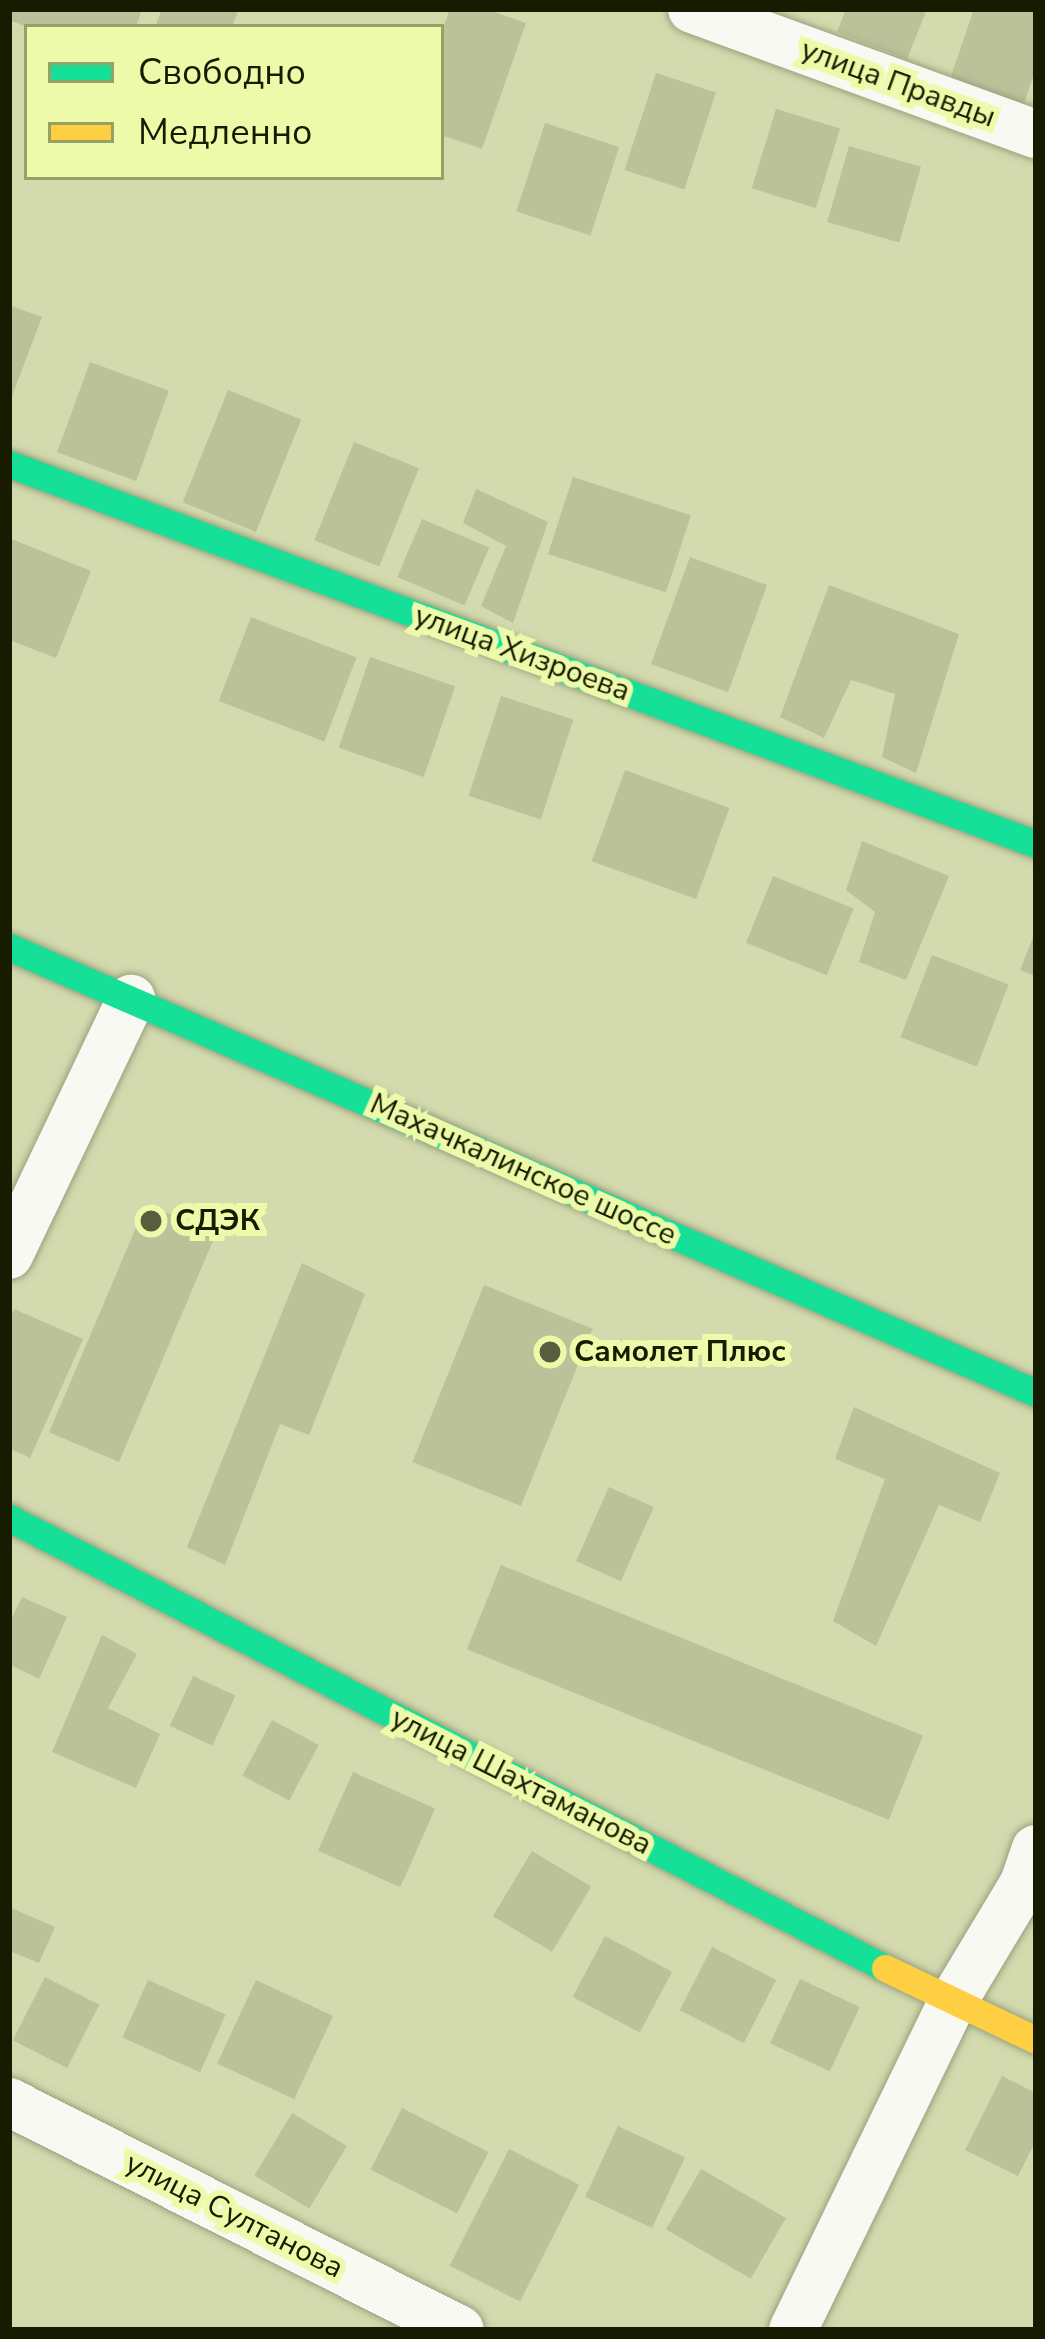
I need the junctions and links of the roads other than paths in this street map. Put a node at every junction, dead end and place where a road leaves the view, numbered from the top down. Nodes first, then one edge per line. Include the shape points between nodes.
1 (692, 9) edge
2 (1036, 134) edge
3 (9, 464) edge
4 (1036, 844) edge
5 (9, 947) edge
6 (130, 999) junction
7 (9, 1256) edge
8 (1036, 1394) edge
9 (9, 1518) edge
10 (1036, 1849) edge
11 (952, 2003) junction
12 (1036, 2040) edge
13 (9, 2102) edge
14 (460, 2330) edge
15 (793, 2330) edge

1 - 2 street, улица Правды
3 - 4 main road, улица Хизроева
5 - 6 main road, Махачкалинское шоссе
6 - 7 street
6 - 8 main road, Махачкалинское шоссе
9 - 11 main road, улица Шахтаманова
10 - 11 street
11 - 12 main road, улица Шахтаманова
11 - 15 street
13 - 14 street, улица Султанова

